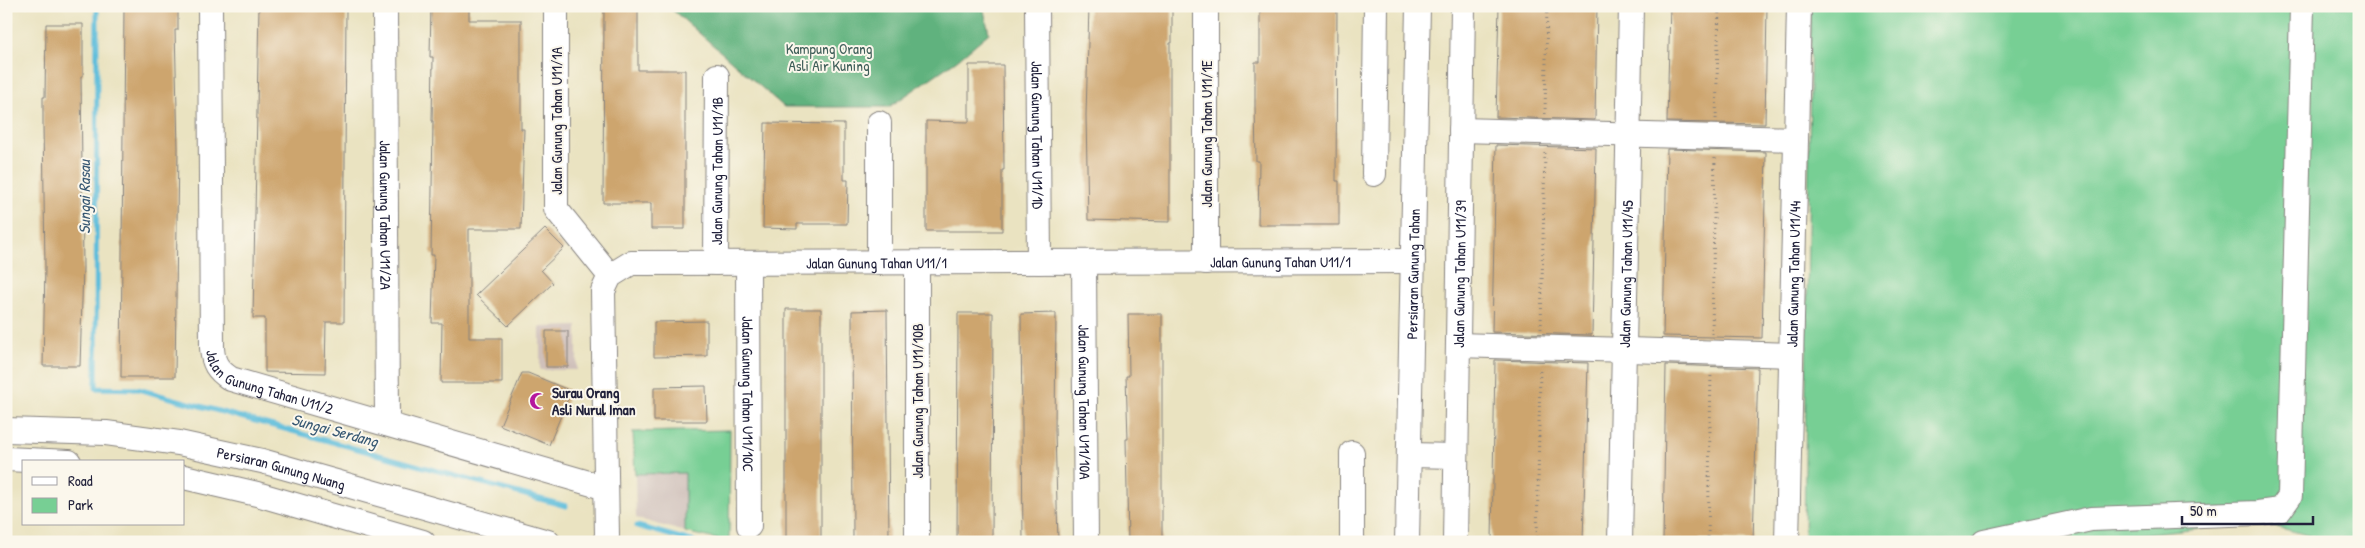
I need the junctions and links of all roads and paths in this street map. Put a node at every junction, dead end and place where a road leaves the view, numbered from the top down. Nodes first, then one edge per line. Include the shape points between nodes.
1 (210, 6) edge
2 (385, 6) edge
3 (556, 6) edge
4 (1037, 6) edge
5 (1206, 6) edge
6 (1376, 6) edge
7 (1418, 6) edge
8 (1463, 6) edge
9 (1547, 6) edge
10 (1631, 6) edge
11 (1718, 6) edge
12 (1798, 6) edge
13 (2302, 6) edge
14 (716, 76) dead end
15 (880, 123) dead end
16 (1461, 130) junction
17 (1545, 132) junction
18 (1628, 135) junction
19 (1716, 137) junction
20 (1796, 139) junction
21 (1374, 174) dead end
22 (1413, 261) junction
23 (1040, 262) junction
24 (1084, 262) junction
25 (1206, 262) junction
26 (716, 263) junction
27 (748, 263) junction
28 (880, 263) junction
29 (917, 263) junction
30 (610, 276) junction
31 (1458, 346) junction
32 (1541, 348) junction
33 (1624, 350) junction
34 (1711, 353) junction
35 (1791, 355) junction
36 (387, 424) junction
37 (6, 430) edge
38 (1352, 453) dead end
39 (1410, 455) junction
40 (1456, 456) junction
41 (6, 459) edge
42 (27, 460) edge
43 (185, 477) edge
44 (606, 488) junction
45 (749, 526) dead end
46 (917, 540) dead end
47 (423, 542) edge
48 (548, 542) edge
49 (605, 542) edge
50 (1086, 542) edge
51 (1352, 542) edge
52 (1408, 542) edge
53 (1455, 542) edge
54 (1537, 542) edge
55 (1620, 542) edge
56 (1708, 542) edge
57 (1787, 542) edge
58 (1984, 542) edge

1 - 36 street, Jalan Gunung Tahan U11/2 via 213,362 231,379
2 - 36 street, Jalan Gunung Tahan U11/2A
3 - 30 street, Jalan Gunung Tahan U11/1A via 556,209
4 - 23 street, Jalan Gunung Tahan U11/1D
5 - 25 street, Jalan Gunung Tahan U11/1E
6 - 21 street
7 - 22 street, Persiaran Gunung Tahan
8 - 16 street, Jalan Gunung Tahan U11/39
9 - 17 path
10 - 18 street, Jalan Gunung Tahan U11/45
11 - 19 path
12 - 20 street, Jalan Gunung Tahan U11/44
13 - 58 street via 2290,496 2280,510 2091,519
14 - 26 street, Jalan Gunung Tahan U11/1B
15 - 28 street
16 - 17 street
16 - 31 street, Jalan Gunung Tahan U11/39
17 - 18 street
17 - 32 path
18 - 19 street
18 - 33 street, Jalan Gunung Tahan U11/45
19 - 20 street
19 - 34 path
20 - 35 street, Jalan Gunung Tahan U11/44
22 - 25 street, Jalan Gunung Tahan U11/1
22 - 39 street, Persiaran Gunung Tahan
23 - 24 street, Jalan Gunung Tahan U11/1
23 - 29 street, Jalan Gunung Tahan U11/1
24 - 25 street, Jalan Gunung Tahan U11/1
24 - 50 street, Jalan Gunung Tahan U11/10A
26 - 27 street, Jalan Gunung Tahan U11/1
26 - 30 street, Jalan Gunung Tahan U11/1 via 631,263
27 - 28 street, Jalan Gunung Tahan U11/1
27 - 45 street, Jalan Gunung Tahan U11/10C
28 - 29 street, Jalan Gunung Tahan U11/1
29 - 46 street, Jalan Gunung Tahan U11/10B
30 - 44 street via 604,291
31 - 32 street
31 - 40 street, Jalan Gunung Tahan U11/39
32 - 33 street
32 - 54 path
33 - 34 street
33 - 55 street, Jalan Gunung Tahan U11/45
34 - 35 street
34 - 56 path
35 - 57 street, Jalan Gunung Tahan U11/44
36 - 44 street, Jalan Gunung Tahan U11/2
37 - 48 street, Persiaran Gunung Nuang via 106,433 262,460
38 - 51 street
39 - 40 street
39 - 52 street, Persiaran Gunung Tahan
40 - 53 street, Jalan Gunung Tahan U11/39
41 - 42 street
43 - 47 street, Persiaran Gunung Nuang via 257,494
44 - 49 street

